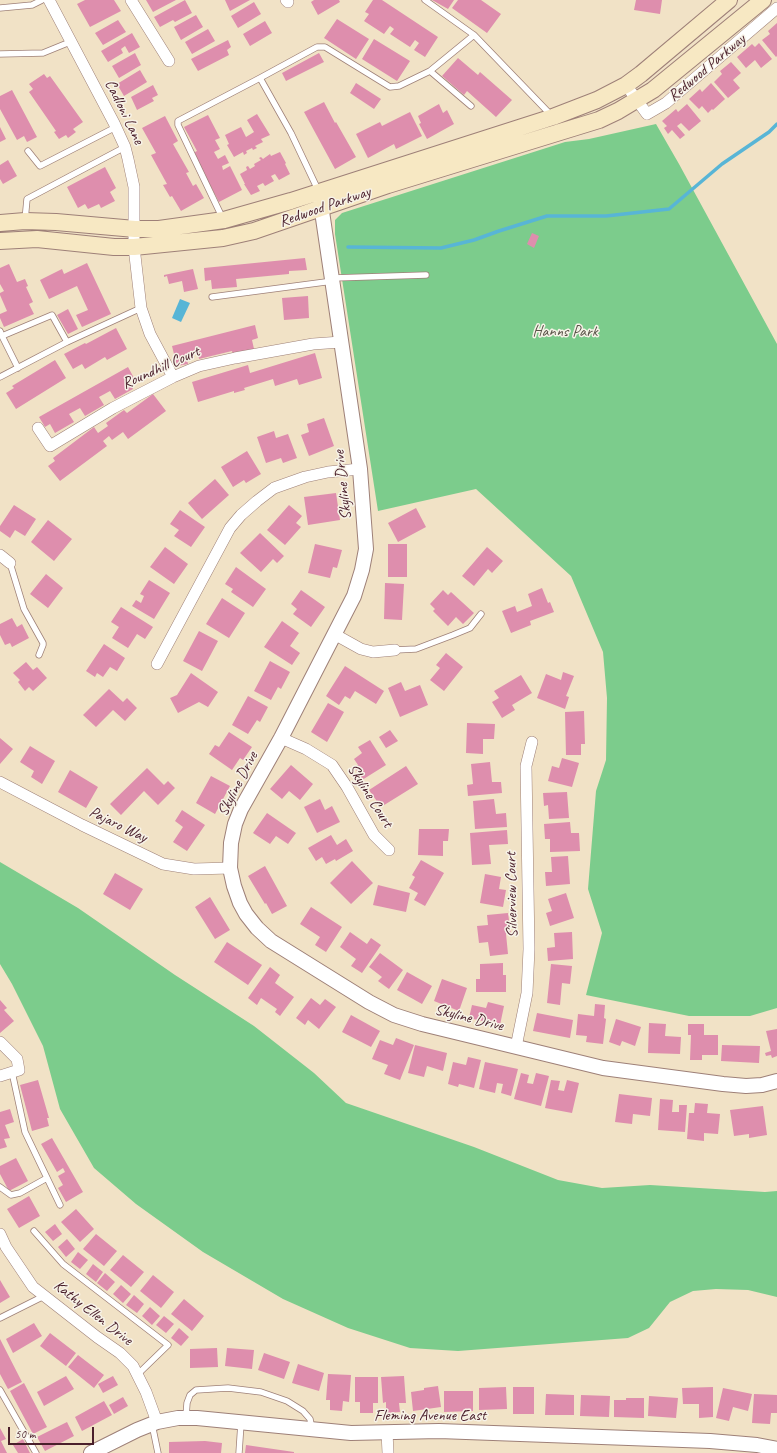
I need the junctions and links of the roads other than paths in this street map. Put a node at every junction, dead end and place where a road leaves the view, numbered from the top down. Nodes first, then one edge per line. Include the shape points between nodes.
1 (42, 0) edge
2 (49, 0) edge
3 (132, 0) edge
4 (425, 0) edge
5 (729, 0) edge
6 (763, 0) edge
7 (0, 8) edge
8 (777, 8) edge
9 (474, 35) junction
10 (70, 42) junction
11 (0, 54) edge
12 (169, 61) dead end
13 (430, 71) junction
14 (260, 78) junction
15 (626, 85) junction
16 (636, 100) junction
17 (471, 106) dead end
18 (553, 117) junction
19 (116, 127) junction
20 (125, 147) junction
21 (28, 150) dead end
22 (319, 192) junction
23 (322, 208) junction
24 (224, 220) junction
25 (25, 221) junction
26 (0, 223) edge
27 (135, 229) junction
28 (0, 241) edge
29 (134, 247) junction
30 (426, 275) dead end
31 (333, 280) junction
32 (212, 297) dead end
33 (141, 308) junction
34 (1, 333) edge
35 (67, 342) junction
36 (341, 342) junction
37 (18, 368) junction
38 (0, 377) edge
39 (173, 377) junction
40 (38, 428) dead end
41 (360, 469) junction
42 (0, 555) edge
43 (10, 563) joint
44 (481, 614) dead end
45 (334, 634) junction
46 (395, 650) joint
47 (40, 656) dead end
48 (157, 664) dead end
49 (281, 738) junction
50 (532, 742) dead end
51 (0, 782) edge
52 (389, 850) dead end
53 (230, 868) junction
54 (0, 1042) edge
55 (516, 1047) junction
56 (12, 1072) junction
57 (0, 1076) edge
58 (777, 1081) edge
59 (47, 1178) junction
60 (0, 1187) edge
61 (60, 1204) dead end
62 (34, 1231) dead end
63 (0, 1234) edge
64 (44, 1295) junction
65 (0, 1318) edge
66 (138, 1374) junction
67 (0, 1390) edge
68 (186, 1418) junction
69 (154, 1423) junction
70 (241, 1423) junction
71 (312, 1430) junction
72 (387, 1432) junction
73 (777, 1449) edge
74 (36, 1453) edge
75 (91, 1453) edge
76 (158, 1453) edge
77 (239, 1453) edge
78 (388, 1453) edge

1 - 7 lane via 32,5
2 - 10 street, Cadloni Lane
3 - 12 street
4 - 9 lane
5 - 15 main road, Redwood Parkway
6 - 16 main road, Redwood Parkway via 653,90
8 - 16 street, Redwood Parkway via 666,103 648,114
9 - 13 lane
9 - 18 lane
10 - 11 lane via 42,53
10 - 19 street, Cadloni Lane
13 - 14 lane via 399,86 390,87 325,47 317,47
13 - 17 lane
14 - 22 lane via 291,133
14 - 24 lane via 178,121
15 - 16 street, Redwood Parkway
15 - 18 main road, Redwood Parkway via 597,100
16 - 23 main road, Redwood Parkway via 599,120
18 - 22 main road, Redwood Parkway
19 - 20 street, Cadloni Lane
19 - 21 lane via 40,166
20 - 25 lane via 27,199
20 - 27 street, Cadloni Lane via 134,187
22 - 23 street, Skyline Drive
22 - 24 main road, Redwood Parkway
23 - 29 main road, Redwood Parkway via 254,231 223,238
23 - 31 street, Skyline Drive
24 - 27 main road, Redwood Parkway via 159,229
25 - 26 main road, Redwood Parkway
25 - 27 main road, Redwood Parkway
27 - 29 street, Cadloni Lane
28 - 29 main road, Redwood Parkway via 37,239
29 - 33 street, Cadloni Lane
30 - 31 lane
31 - 32 lane
31 - 36 street, Skyline Drive
33 - 35 lane
33 - 39 street, Cadloni Lane via 150,334
34 - 35 lane via 52,315
34 - 37 lane
35 - 37 lane
36 - 39 street, Roundhill Court via 313,344 235,358 199,366
36 - 41 street, Skyline Drive
37 - 38 lane
39 - 40 street, Roundhill Court via 112,408 50,446
41 - 45 street, Skyline Drive via 366,549 354,596
41 - 48 street via 305,477 274,488 241,515 230,528
42 - 43 street
43 - 47 lane via 24,609 43,642
44 - 46 lane via 470,628 416,649
45 - 46 street via 361,649 373,652
45 - 49 street, Skyline Drive
49 - 52 street, Skyline Court via 332,765 374,835
49 - 53 street, Skyline Drive via 235,824
50 - 55 street, Silverview Court via 526,766 527,993
51 - 53 street, Pajaro Way via 163,864 194,869
53 - 55 street, Skyline Drive via 234,886 246,914 271,941 394,1015
54 - 56 street via 17,1059 19,1070
55 - 58 street, Skyline Drive via 603,1068 722,1084 746,1086
56 - 57 street
56 - 59 lane via 25,1132
59 - 60 lane via 20,1193 11,1195
59 - 61 lane
62 - 66 lane via 63,1264 168,1345
63 - 64 street, Kathy Ellen Drive via 33,1287
64 - 65 lane
64 - 66 street, Kathy Ellen Drive via 120,1353
66 - 69 street, Kathy Ellen Drive via 146,1392
67 - 74 lane
68 - 69 street, Fleming Avenue East
68 - 70 street, Fleming Avenue East
68 - 71 lane via 187,1403 190,1395 196,1390 228,1388 261,1392 287,1401 310,1419
69 - 75 street, Fleming Avenue East
69 - 76 lane
70 - 71 street, Fleming Avenue East
70 - 77 lane
71 - 72 street, Fleming Avenue East
72 - 73 street, Fleming Avenue East via 439,1431 710,1441
72 - 78 street

